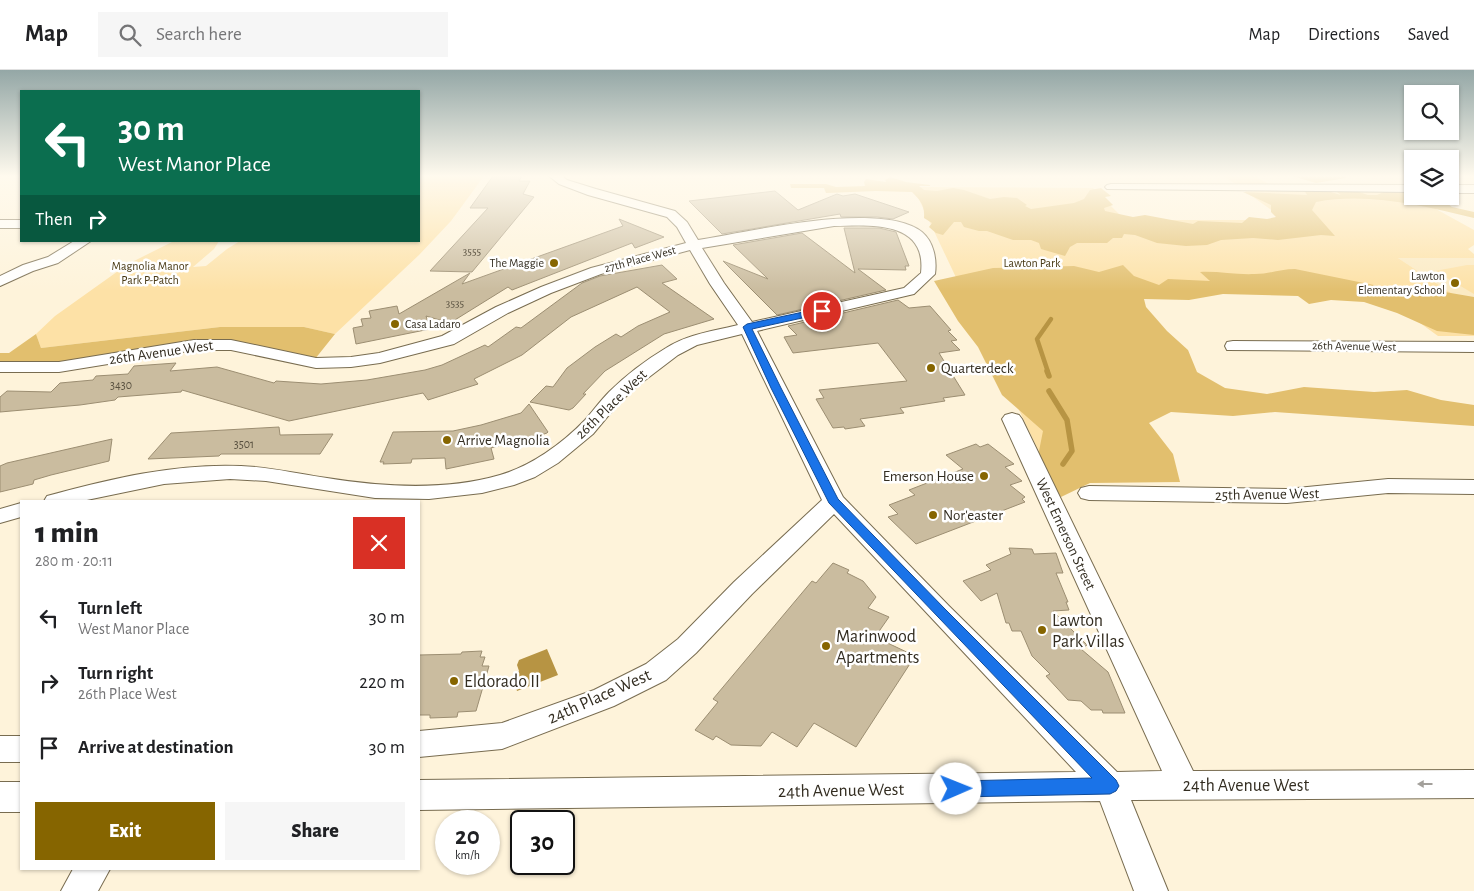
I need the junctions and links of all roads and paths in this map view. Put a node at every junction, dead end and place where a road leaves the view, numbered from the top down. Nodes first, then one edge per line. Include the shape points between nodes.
1 (671, 214) edge
2 (0, 224) edge
3 (20, 224) edge
4 (82, 242) edge
5 (693, 245) junction
6 (0, 268) edge
7 (28, 268) junction
8 (0, 282) edge
9 (921, 282) joint
10 (747, 327) junction
11 (1233, 346) dead end
12 (1474, 347) edge
13 (380, 358) joint
14 (0, 367) edge
15 (1012, 419) dead end
16 (1474, 487) edge
17 (323, 493) edge
18 (1089, 493) dead end
19 (59, 500) edge
20 (834, 501) junction
21 (20, 510) edge
22 (0, 516) edge
23 (420, 744) edge
24 (0, 749) edge
25 (20, 749) edge
26 (1474, 784) edge
27 (1184, 785) junction
28 (1110, 786) junction
29 (420, 795) edge
30 (0, 797) edge
31 (20, 797) edge
32 (92, 870) edge
33 (78, 891) edge
34 (1151, 891) edge

1 - 5 street via 682,225
2 - 3 street
4 - 7 street via 53,260
5 - 9 street, 27th Place West via 834,222 883,224 915,233 922,241 930,261 928,274
5 - 10 street
5 - 13 street, 27th Place West via 588,274 511,306 448,340
6 - 7 street
7 - 8 street
9 - 10 street, 26th Place West via 908,291
10 - 17 street, 26th Place West via 691,340 669,351 620,392 586,429 528,472 485,485 435,492
10 - 20 street
11 - 12 street, 26th Avenue West
13 - 14 street, 26th Avenue West via 316,363 214,344 58,367
15 - 27 street, West Emerson Street
16 - 18 street, 25th Avenue West via 1388,486 1287,496
17 - 19 street via 283,476 231,472 169,476 115,485
20 - 23 street, 24th Place West via 688,646 656,672 604,698 502,736
20 - 28 street
21 - 22 street
24 - 25 street
26 -> 27 street, 24th Avenue West
27 - 28 street, 24th Avenue West
28 - 29 street, 24th Avenue West
28 - 34 street
30 - 31 street
32 - 33 street

